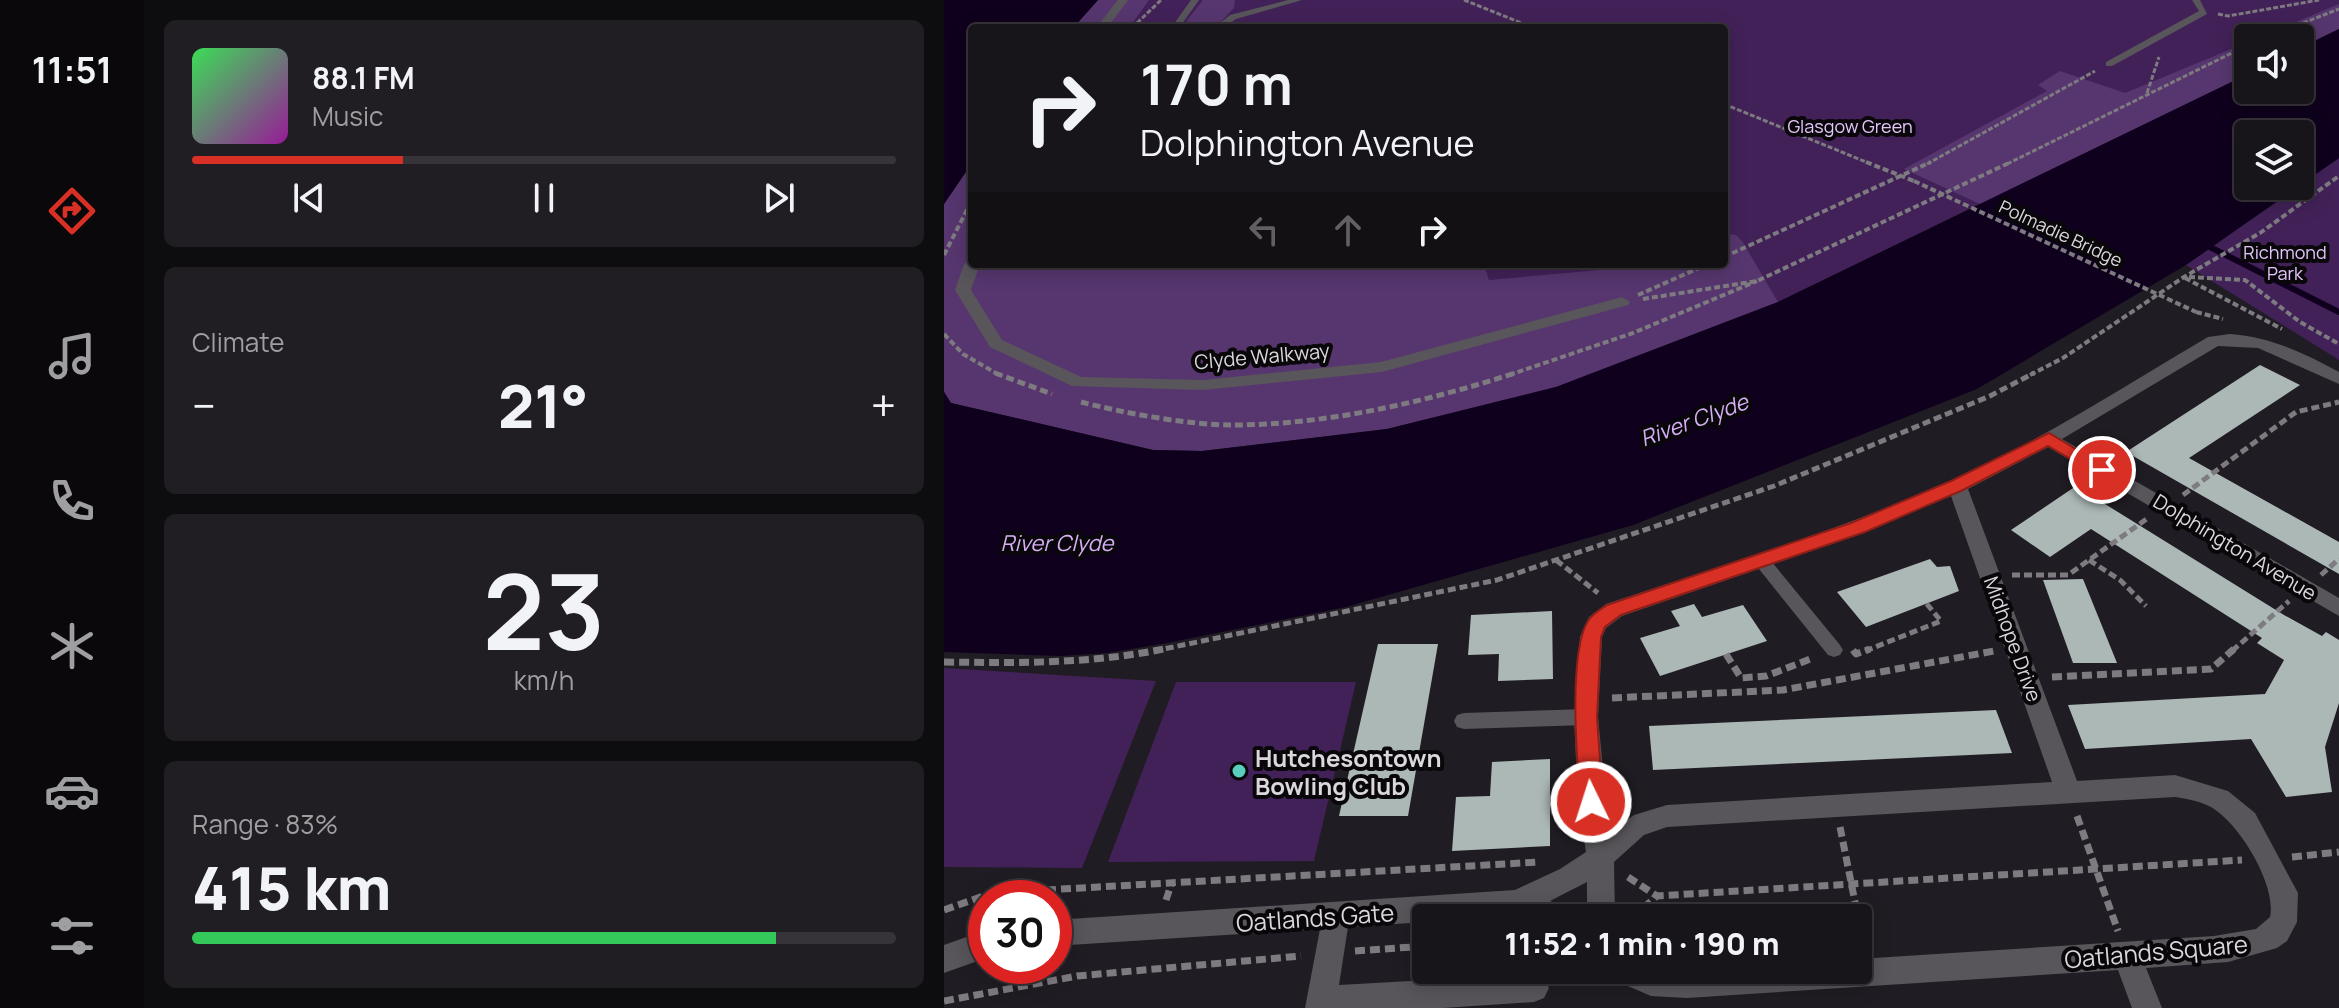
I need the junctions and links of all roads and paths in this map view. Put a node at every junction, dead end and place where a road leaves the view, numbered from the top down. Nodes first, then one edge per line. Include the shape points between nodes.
1 (1123, 0) edge
2 (1161, 0) edge
3 (1195, 0) edge
4 (1298, 0) edge
5 (1464, 0) edge
6 (2196, 0) edge
7 (2319, 0) edge
8 (2339, 9) edge
9 (2204, 12) junction
10 (1104, 24) edge
11 (1136, 24) edge
12 (1178, 24) edge
13 (1223, 24) edge
14 (1524, 24) edge
15 (2300, 24) edge
16 (2138, 48) junction
17 (2234, 52) edge
18 (2109, 64) joint
19 (2146, 95) junction
20 (1728, 106) edge
21 (1905, 176) junction
22 (2339, 176) edge
23 (968, 208) edge
24 (944, 255) edge
25 (1728, 255) edge
26 (971, 268) edge
27 (1699, 268) edge
28 (2184, 277) junction
29 (1622, 302) junction
30 (2196, 312) dead end
31 (2286, 331) dead end
32 (2339, 344) edge
33 (2339, 379) edge
34 (2339, 402) edge
35 (2049, 439) junction
36 (1957, 486) junction
37 (2166, 506) junction
38 (1555, 560) junction
39 (1761, 560) junction
40 (2089, 560) junction
41 (2003, 575) dead end
42 (2304, 589) junction
43 (2146, 606) dead end
44 (1618, 608) junction
45 (2339, 608) edge
46 (2015, 647) junction
47 (1834, 650) dead end
48 (944, 662) edge
49 (2043, 677) dead end
50 (1586, 708) junction
51 (1464, 721) dead end
52 (2068, 792) junction
53 (1836, 806) junction
54 (2339, 852) edge
55 (1600, 857) junction
56 (2267, 859) junction
57 (2096, 869) junction
58 (1576, 873) junction
59 (1852, 884) junction
60 (1516, 903) junction
61 (1519, 904) edge
62 (1601, 904) edge
63 (1648, 904) edge
64 (1856, 904) edge
65 (944, 910) edge
66 (1336, 915) junction
67 (1072, 932) edge
68 (1412, 947) edge
69 (968, 949) edge
70 (1329, 953) junction
71 (948, 955) edge
72 (2127, 955) junction
73 (1872, 971) edge
74 (1534, 988) dead end
75 (944, 1001) edge
76 (1321, 1004) edge
77 (2147, 1008) edge

1 - 10 street
2 - 11 path
3 - 12 lane
4 - 13 lane
5 - 14 path
6 - 9 lane
7 - 9 path via 2228,16
8 - 15 path
9 - 16 lane
16 - 18 lane
16 - 19 path via 2160,54
17 - 19 path
18 - 21 path
19 - 29 path via 1757,281
20 - 21 path, Polmadie Bridge
21 - 25 path
21 - 30 path, Polmadie Bridge, bridge
22 - 28 path
23 - 24 path
26 - 29 street, Clyde Walkway via 963,290 996,343 1078,382 1203,385 1382,367
27 - 29 path
28 - 31 path
28 - 32 path via 2245,280
28 - 38 path via 2063,358 1990,396 1774,486
33 - 35 street via 2255,342 2228,338 2203,346
34 - 37 path via 2296,412
35 - 36 street
35 - 37 street, Dolphington Avenue
36 - 39 street
36 - 46 street, Midhope Drive
37 - 40 path
37 - 42 street, Dolphington Avenue
38 - 44 path
38 - 48 path via 1497,580 1123,657 1063,663
39 - 44 street
39 - 47 lane
40 - 41 path via 2068,575
40 - 43 path
42 - 45 street, Dolphington Avenue
42 - 49 path via 2211,669
44 - 50 street via 1597,623 1591,637
46 - 50 path via 1783,690
46 - 52 street, Midhope Drive
50 - 51 lane
50 - 55 street
52 - 53 street, Oatlands Square
52 - 56 street, Oatlands Square via 2175,786 2220,796 2248,823
52 - 57 path
53 - 55 street, Oatlands Square via 1667,816 1630,828
53 - 59 path
54 - 56 path
55 - 58 street, Oatlands Square
55 - 62 street
56 - 57 path
56 - 72 street, Oatlands Square via 2287,904 2284,922 2273,936 2241,947
57 - 59 path
57 - 72 path
58 - 60 street, Oatlands Square
58 - 65 path via 1539,862 1022,891 992,893
59 - 63 path via 1657,896
59 - 64 path
60 - 61 street
60 - 66 street, Oatlands Gate
66 - 67 street, Oatlands Gate
66 - 70 street
68 - 70 path
69 - 71 street
70 - 75 path via 1064,975
70 - 76 street
72 - 73 street, Oatlands Square
72 - 77 street
74 - 76 street

